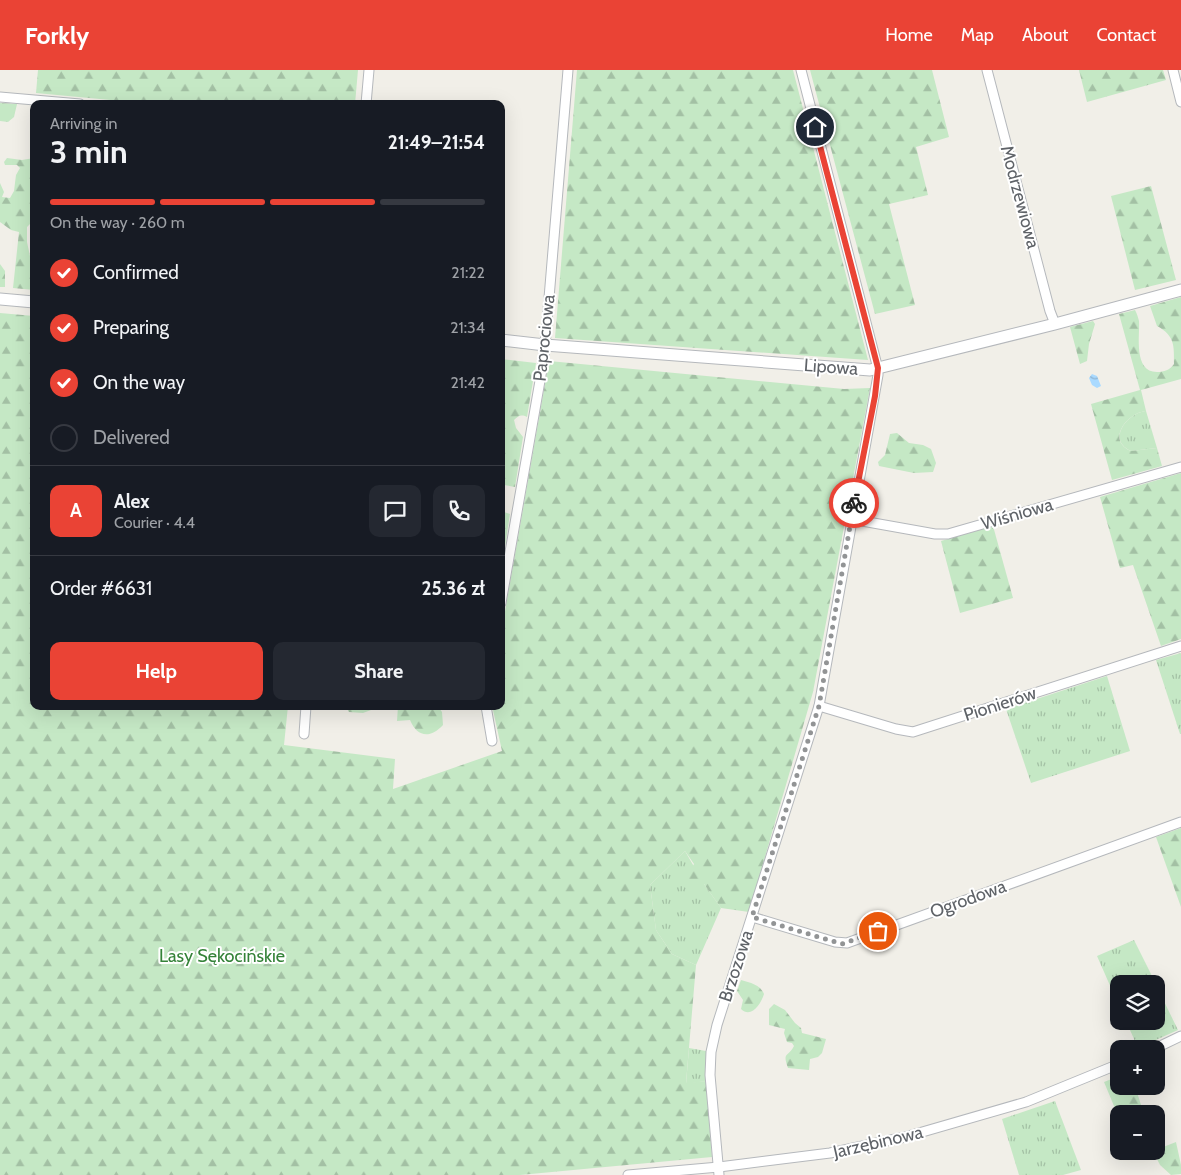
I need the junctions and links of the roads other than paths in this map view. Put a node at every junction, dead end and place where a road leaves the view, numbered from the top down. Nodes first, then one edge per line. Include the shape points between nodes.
1 (369, 70) edge
2 (568, 70) edge
3 (800, 70) edge
4 (987, 70) edge
5 (1173, 70) edge
6 (0, 96) edge
7 (40, 100) edge
8 (366, 100) edge
9 (1181, 102) edge
10 (1181, 290) edge
11 (0, 299) edge
12 (30, 302) edge
13 (1055, 324) junction
14 (505, 340) edge
15 (545, 345) junction
16 (878, 368) junction
17 (1181, 467) edge
18 (851, 519) junction
19 (505, 580) edge
20 (1181, 646) edge
21 (819, 706) junction
22 (306, 710) edge
23 (487, 710) edge
24 (304, 734) dead end
25 (492, 740) dead end
26 (1181, 822) edge
27 (752, 917) junction
28 (1181, 1036) edge
29 (1165, 1044) edge
30 (1110, 1068) edge
31 (719, 1171) edge
32 (628, 1175) edge

1 - 8 street
2 - 15 street, Paprociowa
3 - 16 street, Brzozowa
4 - 13 street, Modrzewiowa
5 - 9 street
6 - 7 street
10 - 13 street, Lipowa
11 - 12 street
13 - 16 street, Lipowa
14 - 15 street, Lipowa
15 - 16 street, Lipowa via 862,370
15 - 19 street, Paprociowa
16 - 18 street, Brzozowa
17 - 18 street, Wiśniowa via 948,534
18 - 21 street, Brzozowa
20 - 21 street, Pionierów via 913,732
21 - 27 street, Brzozowa
22 - 24 street
23 - 25 street
26 - 27 street, Ogrodowa via 847,943
27 - 31 street, Brzozowa via 711,1052 710,1075
28 - 29 street
30 - 31 street, Jarzębinowa via 1026,1102 905,1137
31 - 32 street, Jarzębinowa

